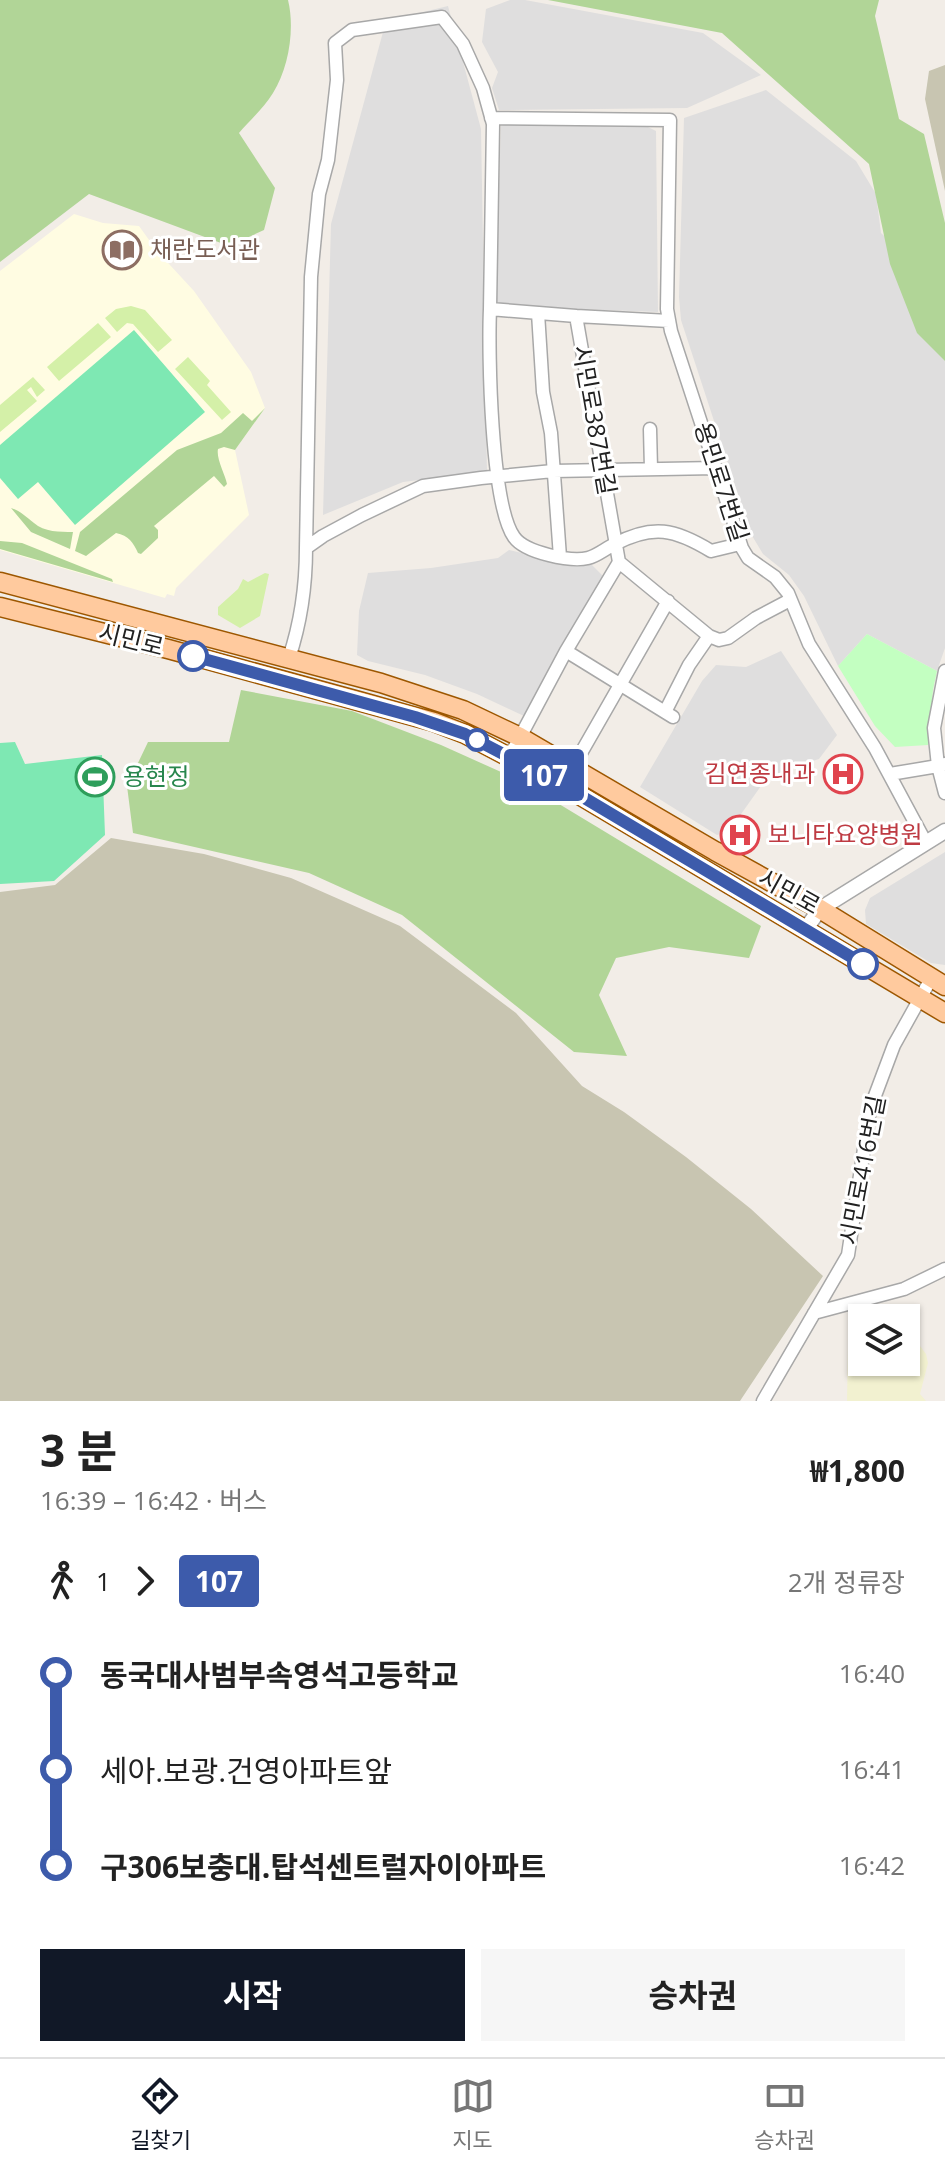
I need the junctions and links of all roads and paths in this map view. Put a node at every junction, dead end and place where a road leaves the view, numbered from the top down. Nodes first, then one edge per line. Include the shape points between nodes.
1 (491, 118) junction
2 (490, 309) junction
3 (538, 313) junction
4 (576, 316) junction
5 (669, 321) junction
6 (650, 429) dead end
7 (716, 468) junction
8 (651, 469) junction
9 (604, 470) junction
10 (553, 471) junction
11 (499, 476) junction
12 (615, 543) junction
13 (740, 544) junction
14 (306, 548) junction
15 (560, 557) junction
16 (619, 562) junction
17 (0, 582) edge
18 (790, 600) junction
19 (668, 601) junction
20 (0, 607) edge
21 (709, 636) junction
22 (566, 651) junction
23 (289, 658) junction
24 (945, 671) edge
25 (620, 685) junction
26 (520, 737) junction
27 (510, 756) junction
28 (942, 765) edge
29 (573, 767) junction
30 (890, 774) junction
31 (945, 793) edge
32 (945, 831) edge
33 (925, 841) junction
34 (820, 909) junction
35 (805, 930) junction
36 (938, 981) edge
37 (920, 997) junction
38 (945, 1013) edge
39 (945, 1269) edge
40 (814, 1313) junction
41 (763, 1401) edge

1 - 2 street
1 - 5 street, 용민로7번길 via 670,120
1 - 14 street via 463,44 442,17 352,30 335,43 337,80 311,277
2 - 3 street, 시민로387번길
2 - 11 street via 488,358
3 - 4 street, 시민로387번길
3 - 10 street
4 - 5 street
4 - 9 street, 시민로387번길
5 - 7 street, 용민로7번길
6 - 8 street
7 - 8 street
7 - 13 street, 용민로7번길
8 - 9 street
9 - 10 street
9 - 12 street, 시민로387번길
10 - 11 street
10 - 15 street
11 - 14 street via 410,491
11 - 15 street via 506,521 516,540
12 - 13 street via 654,529 679,534 711,551
12 - 15 street via 591,558
12 - 16 street, 시민로387번길
13 - 18 street, 용민로7번길 via 748,558 775,577
14 - 23 street via 303,595
16 - 19 street
16 - 22 street
17 - 23 main road, 시민로
18 - 21 street via 728,638
18 - 30 street, 용민로7번길 via 821,666
19 - 21 street
19 - 25 street
20 - 27 main road, 시민로 via 434,722
21 - 25 street via 689,665 669,715
22 - 25 street
22 - 26 street
23 - 26 main road, 시민로 via 434,700
24 - 28 street via 934,728
25 - 29 street
26 - 27 street
26 - 29 main road, 시민로
27 - 35 main road, 시민로
28 - 30 street
28 - 31 street
29 - 34 main road, 시민로
30 - 33 street, 용민로7번길
32 - 33 street
33 - 34 street
34 - 35 street
34 - 36 main road, 시민로
35 - 37 main road, 시민로
36 - 37 street, 시민로416번길
37 - 38 main road, 시민로
37 - 40 street, 시민로416번길 via 894,1045 870,1109 848,1255
39 - 40 street via 904,1289
40 - 41 street, 시민로416번길

